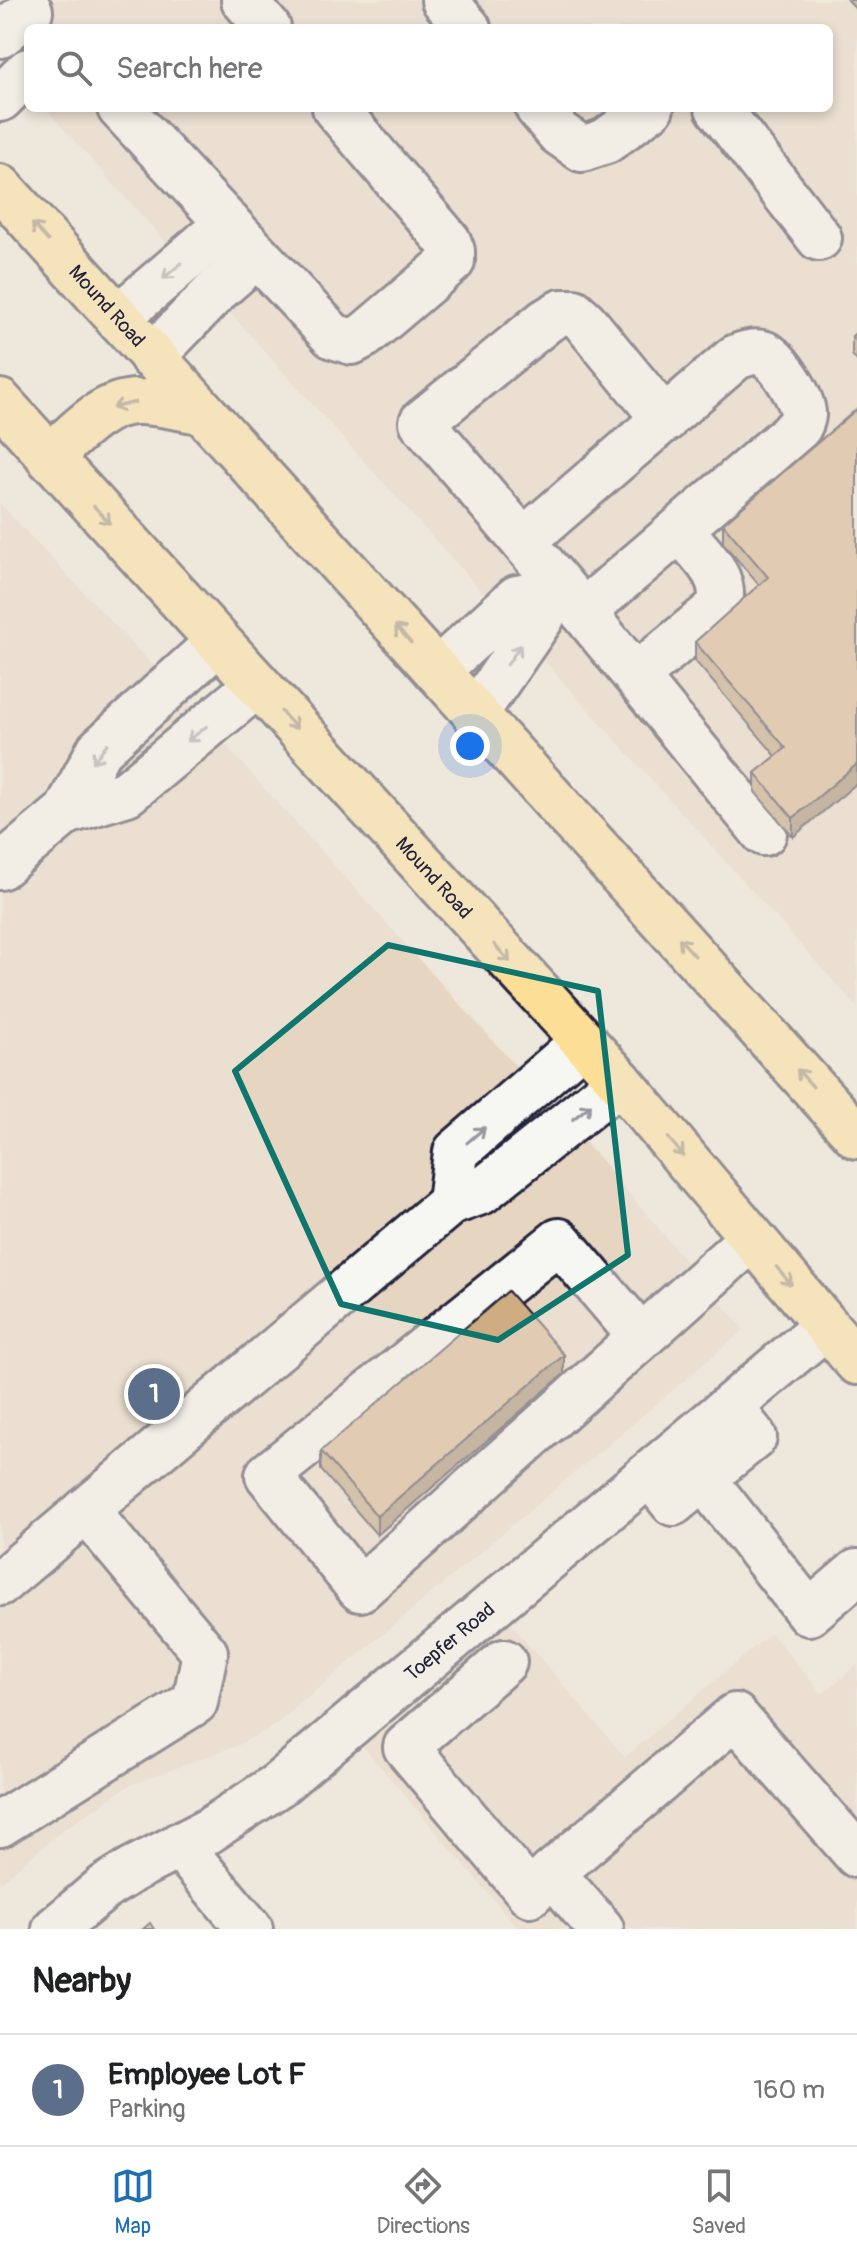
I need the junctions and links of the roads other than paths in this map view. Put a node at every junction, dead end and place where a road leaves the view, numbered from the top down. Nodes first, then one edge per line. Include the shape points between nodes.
1 (244, 0) edge
2 (444, 0) edge
3 (265, 24) edge
4 (465, 24) edge
5 (24, 75) edge
6 (0, 99) edge
7 (124, 112) edge
8 (338, 112) edge
9 (541, 112) edge
10 (646, 112) edge
11 (721, 112) edge
12 (0, 187) edge
13 (228, 223) junction
14 (819, 238) dead end
15 (256, 256) junction
16 (117, 318) junction
17 (152, 357) junction
18 (0, 402) edge
19 (201, 411) junction
20 (665, 420) junction
21 (49, 458) junction
22 (680, 530) junction
23 (523, 541) junction
24 (548, 587) junction
25 (583, 612) junction
26 (218, 642) junction
27 (437, 671) junction
28 (636, 676) junction
29 (257, 685) junction
30 (475, 714) junction
31 (66, 812) junction
32 (764, 833) dead end
33 (0, 867) edge
34 (583, 1042) junction
35 (620, 1081) junction
36 (857, 1136) edge
37 (450, 1203) junction
38 (752, 1238) junction
39 (826, 1326) junction
40 (641, 1337) junction
41 (857, 1362) edge
42 (730, 1407) junction
43 (650, 1474) junction
44 (703, 1478) junction
45 (86, 1510) junction
46 (857, 1572) edge
47 (0, 1583) edge
48 (504, 1662) dead end
49 (0, 1824) edge
50 (179, 1845) junction
51 (857, 1855) edge
52 (552, 1873) junction
53 (55, 1929) edge
54 (250, 1929) edge
55 (601, 1929) edge

1 - 3 street
2 - 4 street
5 - 6 street
7 - 13 street
8 - 15 street via 448,241 452,261 352,342 333,336
9 - 10 street via 582,149 606,141
11 - 14 street
16 -> 12 main road, Mound Road
13 - 15 street
13 -> 16 street
15 - 17 street
16 - 17 main road, Mound Road
17 - 19 main road, Mound Road
18 - 21 main road, Mound Road
19 -> 21 main road via 135,401 110,408
27 -> 19 main road, Mound Road
20 - 22 street via 736,357 752,351 766,354 778,366 803,413 786,441
20 - 23 street
20 - 23 street via 584,321 574,312 561,312 422,422
21 -> 26 main road, Mound Road
22 - 25 street
22 - 28 street via 717,575 723,598 718,608
23 - 24 street
24 - 25 street
24 - 27 street via 517,598
30 -> 24 street via 542,617
25 - 28 street
26 - 29 main road, Mound Road
26 -> 31 street via 99,750
27 - 30 main road, Mound Road
28 - 32 street
29 -> 31 street via 127,793
29 -> 34 main road, Mound Road
36 -> 30 main road, Mound Road
31 - 33 street
34 - 35 main road, Mound Road
37 -> 34 street via 456,1152
37 -> 35 street via 481,1192
35 -> 38 main road, Mound Road
37 - 45 street
38 -> 39 main road, Mound Road
38 - 40 street
39 - 41 main road, Mound Road
39 - 42 street, Toepfer Road
40 - 40 street via 360,1589 268,1475 559,1241
42 - 43 street, Toepfer Road
42 - 44 street via 754,1437
43 - 44 street via 673,1503
43 - 50 street, Toepfer Road via 278,1785
44 - 46 street via 809,1613
45 - 47 street
45 - 49 street via 205,1653 195,1702
48 - 52 street via 406,1747 530,1894
50 - 53 street, Toepfer Road via 118,1878
50 - 54 street
51 - 52 street via 735,1716
52 - 55 street

